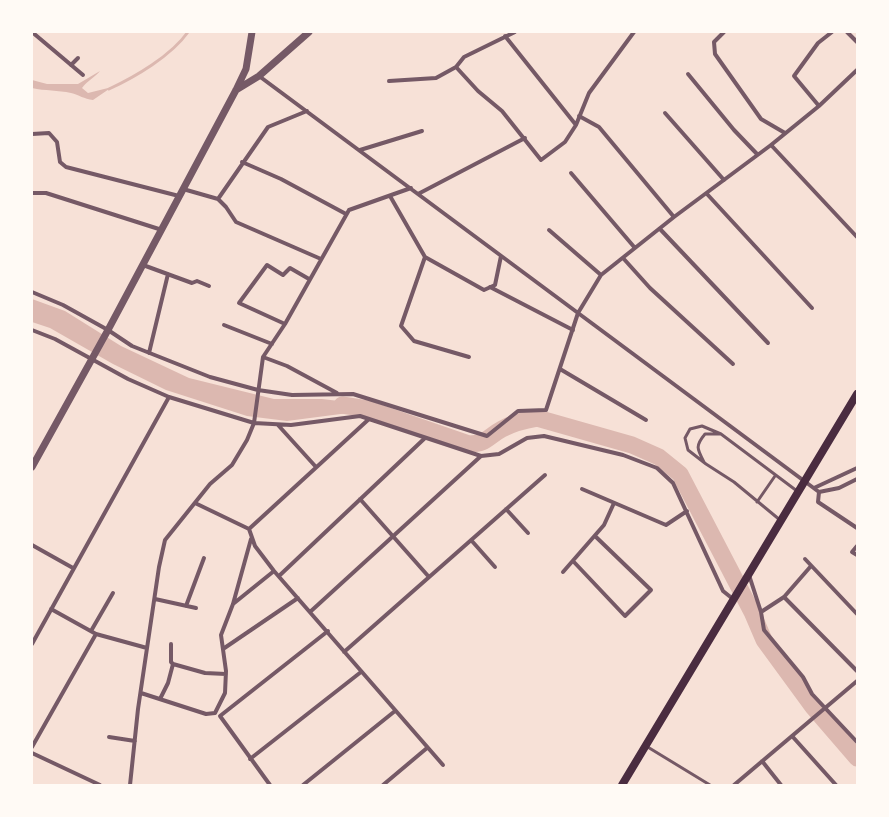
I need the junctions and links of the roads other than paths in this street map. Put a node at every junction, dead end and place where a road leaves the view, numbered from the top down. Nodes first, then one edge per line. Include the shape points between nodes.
1 (32, 32) edge
2 (252, 32) edge
3 (309, 32) edge
4 (516, 32) edge
5 (634, 32) edge
6 (724, 32) edge
7 (832, 32) edge
8 (847, 32) edge
9 (505, 36) junction
10 (857, 42) edge
11 (78, 58) dead end
12 (71, 65) junction
13 (456, 67) junction
14 (857, 70) edge
15 (688, 74) dead end
16 (83, 75) dead end
17 (259, 76) junction
18 (389, 81) dead end
19 (236, 90) junction
20 (819, 106) junction
21 (307, 111) junction
22 (666, 113) dead end
23 (579, 116) junction
24 (576, 125) junction
25 (422, 131) dead end
26 (785, 133) junction
27 (32, 134) edge
28 (525, 138) junction
29 (771, 145) junction
30 (360, 150) junction
31 (757, 154) junction
32 (242, 162) junction
33 (571, 173) dead end
34 (724, 180) junction
35 (411, 188) junction
36 (181, 192) junction
37 (32, 193) edge
38 (418, 194) junction
39 (706, 194) junction
40 (390, 196) junction
41 (218, 199) junction
42 (346, 214) junction
43 (674, 217) junction
44 (660, 229) junction
45 (162, 230) junction
46 (549, 230) dead end
47 (857, 237) edge
48 (635, 248) junction
49 (501, 256) junction
50 (425, 258) junction
51 (623, 258) junction
52 (322, 259) junction
53 (143, 265) junction
54 (168, 274) junction
55 (601, 275) junction
56 (309, 279) junction
57 (209, 286) dead end
58 (490, 287) junction
59 (32, 292) edge
60 (812, 308) dead end
61 (578, 313) junction
62 (285, 324) junction
63 (224, 325) dead end
64 (32, 330) edge
65 (108, 330) junction
66 (573, 330) junction
67 (768, 343) dead end
68 (272, 344) junction
69 (149, 353) junction
70 (263, 357) junction
71 (469, 357) dead end
72 (92, 359) junction
73 (733, 364) dead end
74 (560, 369) junction
75 (258, 390) junction
76 (338, 394) junction
77 (857, 394) edge
78 (168, 397) junction
79 (369, 419) junction
80 (646, 420) dead end
81 (254, 423) junction
82 (278, 425) junction
83 (721, 434) junction
84 (425, 438) junction
85 (481, 456) junction
86 (706, 464) junction
87 (32, 467) edge
88 (316, 467) junction
89 (857, 468) edge
90 (545, 475) dead end
91 (775, 476) junction
92 (857, 479) edge
93 (804, 482) junction
94 (814, 488) junction
95 (582, 489) dead end
96 (798, 492) junction
97 (819, 492) junction
98 (360, 499) junction
99 (757, 502) junction
100 (195, 503) junction
101 (614, 503) junction
102 (506, 509) junction
103 (687, 511) junction
104 (781, 521) junction
105 (857, 528) edge
106 (249, 529) junction
107 (528, 533) dead end
108 (394, 536) junction
109 (595, 536) junction
110 (251, 539) junction
111 (471, 540) junction
112 (32, 545) edge
113 (857, 546) edge
114 (857, 555) edge
115 (204, 558) dead end
116 (805, 559) dead end
117 (573, 561) junction
118 (811, 566) junction
119 (73, 568) junction
120 (495, 568) dead end
121 (274, 571) junction
122 (563, 572) dead end
123 (279, 576) junction
124 (429, 577) junction
125 (747, 578) junction
126 (113, 593) dead end
127 (784, 597) junction
128 (298, 598) junction
129 (734, 599) junction
130 (155, 600) junction
131 (233, 604) junction
132 (186, 606) junction
133 (51, 608) junction
134 (196, 608) dead end
135 (310, 612) junction
136 (761, 612) junction
137 (857, 614) edge
138 (328, 631) junction
139 (91, 632) junction
140 (96, 634) junction
141 (32, 644) edge
142 (171, 644) dead end
143 (147, 648) junction
144 (223, 649) junction
145 (344, 652) junction
146 (173, 664) junction
147 (857, 671) edge
148 (361, 672) junction
149 (226, 674) junction
150 (857, 681) edge
151 (141, 693) junction
152 (160, 699) junction
153 (824, 709) junction
154 (395, 711) junction
155 (215, 713) junction
156 (220, 716) junction
157 (792, 736) junction
158 (109, 737) dead end
159 (135, 741) junction
160 (857, 742) edge
161 (645, 746) junction
162 (32, 747) edge
163 (427, 748) junction
164 (32, 753) edge
165 (250, 759) junction
166 (762, 761) junction
167 (443, 766) dead end
168 (100, 785) edge
169 (130, 785) edge
170 (270, 785) edge
171 (303, 785) edge
172 (383, 785) edge
173 (622, 785) edge
174 (710, 785) edge
175 (734, 785) edge
176 (781, 785) edge
177 (836, 785) edge

1 - 12 street
2 - 19 street via 246,69
3 - 17 street
4 - 9 street
5 - 23 street via 589,93
6 - 26 street via 714,42 715,54 761,119
7 - 20 street via 818,43 794,76
8 - 10 street
9 - 13 street via 464,57
9 - 24 street
11 - 12 street
12 - 16 street
13 - 18 street via 436,78
13 - 28 street via 478,91 502,111
14 - 20 street
15 - 31 street
17 - 19 street
17 - 21 street
19 - 36 street
20 - 26 street
21 - 30 street
21 - 32 street via 268,127
22 - 34 street
23 - 24 street
23 - 43 street via 599,127
24 - 28 street via 565,142 541,160
25 - 30 street
26 - 29 street
27 - 36 street via 49,133 57,142 60,162 66,167
28 - 38 street
29 - 31 street
29 - 47 street
30 - 35 street
31 - 34 street
32 - 41 street
32 - 42 street via 287,182
33 - 48 street
34 - 39 street
35 - 38 street
35 - 40 street
36 - 41 street
36 - 45 street
37 - 45 street via 46,193
38 - 49 street
39 - 43 street
39 - 60 street
40 - 42 street via 348,210
40 - 50 street
41 - 52 street via 236,222
42 - 52 street
43 - 44 street
44 - 48 street
44 - 67 street
45 - 53 street
46 - 55 street
48 - 51 street
49 - 58 street via 495,285
49 - 61 street
50 - 58 street via 484,290
50 - 71 street via 401,326 414,341
51 - 55 street
51 - 73 street via 650,288
52 - 56 street
53 - 54 street
53 - 65 street
54 - 57 street
54 - 69 street
55 - 61 street
56 - 62 street
56 - 62 street via 290,268 283,275 267,265 239,302
58 - 66 street
59 - 65 street via 63,305
61 - 66 street
61 - 93 street
62 - 68 street
63 - 68 street
64 - 72 street
65 - 69 street via 132,346
65 - 72 street
66 - 74 street
68 - 70 street
69 - 75 street via 210,377
70 - 75 street
70 - 76 street via 286,366
72 - 78 street
72 - 87 street
74 - 76 street via 546,410 518,411 487,436 353,394
74 - 80 street
75 - 76 street via 292,395
75 - 81 street
77 - 93 main road
78 - 81 street
78 - 119 street
79 - 82 street via 360,416 291,426
79 - 84 street
79 - 88 street
81 - 82 street
81 - 100 street via 232,465 210,484
82 - 88 street
83 - 86 lane via 704,434 698,442 698,451
83 - 86 lane via 702,426 690,429 685,438 688,450
83 - 91 lane
84 - 85 street
84 - 98 street
85 - 103 street via 499,454 527,438 544,436 623,455 658,468 673,482
85 - 108 street
86 - 99 lane via 734,482
88 - 106 street
89 - 94 street
90 - 102 street
91 - 96 lane
91 - 99 lane
92 - 97 street via 838,488
93 - 94 street
93 - 96 main road
94 - 97 street
95 - 101 street
96 - 104 main road
97 - 105 street via 818,502
98 - 108 street
98 - 123 street
99 - 104 lane
100 - 106 street
100 - 130 street via 165,540
101 - 103 street via 666,525
101 - 109 street via 604,525
102 - 107 street
102 - 111 street
103 - 129 street via 723,591
104 - 125 main road
106 - 110 street
108 - 124 street
108 - 135 street
109 - 117 street
109 - 117 street via 651,590 624,616
110 - 121 street
110 - 131 street
111 - 120 street
111 - 124 street
112 - 119 street
113 - 114 street via 852,552
115 - 132 street
116 - 118 street
117 - 122 street
118 - 127 street
118 - 137 street
119 - 133 street
121 - 123 street
121 - 131 street
123 - 128 street
124 - 145 street
125 - 129 main road
125 - 136 street
126 - 139 street
127 - 136 street
127 - 147 street
128 - 135 street
128 - 144 street
129 - 161 main road
130 - 132 street
130 - 143 street
131 - 144 street via 221,635
132 - 134 street
133 - 139 street
133 - 141 street
135 - 138 street
136 - 153 street via 764,630 803,677
138 - 145 street
138 - 156 street
139 - 140 street
140 - 143 street
140 - 162 street
142 - 146 street
143 - 151 street
144 - 149 street
145 - 148 street
146 - 149 street via 205,673
146 - 152 street
148 - 154 street
148 - 165 street
149 - 155 street via 225,693
150 - 153 street
151 - 152 street
151 - 159 street
152 - 155 street via 206,714
153 - 157 street
153 - 160 street
154 - 163 street
154 - 171 street
155 - 156 street
156 - 165 street
157 - 166 street
157 - 177 street
158 - 159 street
159 - 169 street
161 - 173 main road
161 - 174 lane
163 - 167 street
163 - 172 street
164 - 168 street
165 - 170 street
166 - 175 street
166 - 176 street

